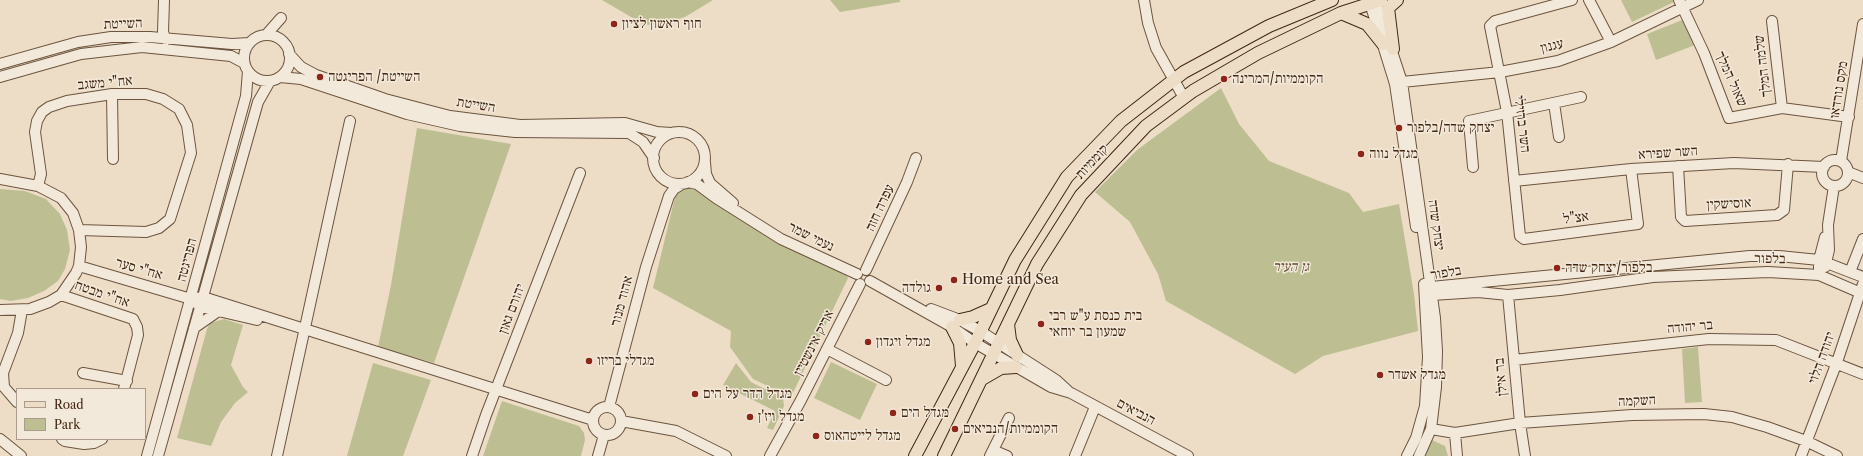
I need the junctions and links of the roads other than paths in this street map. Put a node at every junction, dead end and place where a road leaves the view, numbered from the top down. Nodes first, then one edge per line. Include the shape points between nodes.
1 (164, 0) edge
2 (1144, 0) edge
3 (1332, 0) edge
4 (1397, 0) edge
5 (1572, 0) edge
6 (1589, 0) edge
7 (1698, 0) edge
8 (1374, 1) edge
9 (1681, 4) edge
10 (1340, 13) junction
11 (1772, 21) dead end
12 (1863, 24) edge
13 (163, 28) junction
14 (266, 35) junction
15 (150, 37) junction
16 (279, 38) junction
17 (166, 40) junction
18 (1611, 42) junction
19 (249, 43) junction
20 (1388, 47) junction
21 (289, 54) junction
22 (0, 64) edge
23 (246, 67) junction
24 (1500, 72) junction
25 (0, 77) edge
26 (1174, 78) junction
27 (275, 79) junction
28 (1402, 82) junction
29 (112, 94) junction
30 (1184, 98) junction
31 (1581, 98) dead end
32 (1554, 103) junction
33 (1782, 108) junction
34 (1508, 112) junction
35 (1848, 117) junction
36 (350, 121) dead end
37 (671, 133) junction
38 (1559, 136) dead end
39 (654, 158) junction
40 (916, 158) dead end
41 (113, 159) dead end
42 (1841, 161) junction
43 (705, 162) junction
44 (1788, 164) junction
45 (1678, 166) junction
46 (1473, 167) dead end
47 (1824, 167) junction
48 (1631, 169) junction
49 (1848, 172) junction
50 (580, 173) dead end
51 (661, 176) junction
52 (1863, 178) edge
53 (0, 179) edge
54 (1514, 181) junction
55 (685, 183) junction
56 (38, 186) junction
57 (1834, 186) junction
58 (667, 202) junction
59 (755, 223) junction
60 (79, 230) junction
61 (1863, 239) edge
62 (1823, 261) junction
63 (79, 266) junction
64 (1428, 268) junction
65 (1850, 272) junction
66 (1819, 275) junction
67 (861, 276) junction
68 (1863, 277) edge
69 (207, 280) junction
70 (1450, 290) junction
71 (1862, 290) edge
72 (1429, 291) junction
73 (61, 295) junction
74 (1508, 295) junction
75 (203, 297) junction
76 (191, 299) junction
77 (223, 303) junction
78 (201, 307) junction
79 (991, 309) junction
80 (0, 310) edge
81 (22, 310) junction
82 (216, 312) junction
83 (1434, 318) junction
84 (956, 323) junction
85 (1008, 323) junction
86 (194, 328) junction
87 (304, 330) junction
88 (980, 331) junction
89 (974, 343) junction
90 (996, 348) junction
91 (826, 349) junction
92 (1514, 360) junction
93 (1017, 361) junction
94 (1837, 362) junction
95 (962, 367) junction
96 (83, 373) dead end
97 (1863, 374) edge
98 (982, 379) junction
99 (886, 380) dead end
100 (126, 385) edge
101 (496, 390) junction
102 (16, 401) edge
103 (609, 407) junction
104 (1096, 407) junction
105 (1009, 418) dead end
106 (592, 420) junction
107 (621, 421) junction
108 (1520, 423) junction
109 (1431, 429) junction
110 (1455, 433) junction
111 (604, 435) junction
112 (0, 439) edge
113 (63, 440) edge
114 (100, 440) edge
115 (1806, 441) junction
116 (992, 453) edge
117 (21, 456) edge
118 (148, 456) edge
119 (158, 456) edge
120 (277, 456) edge
121 (472, 456) edge
122 (598, 456) edge
123 (726, 456) edge
124 (770, 456) edge
125 (915, 456) edge
126 (944, 456) edge
127 (1006, 456) edge
128 (1075, 456) edge
129 (1188, 456) edge
130 (1407, 456) edge
131 (1419, 456) edge
132 (1457, 456) edge
133 (1525, 456) edge
134 (1801, 456) edge
135 (1837, 456) edge

1 - 13 street
2 - 26 street via 1156,48
3 - 26 main road, קוממיות via 1269,26
4 - 20 main road via 1388,8
5 - 24 street, השר ברזילי via 1495,21 1490,26
6 - 18 street
7 - 9 street, עגנון
8 - 10 main road, קוממיות
8 - 20 street, יצחק שדה
9 - 18 street, עגנון
9 - 33 street, שאול המלך via 1704,53 1729,118
10 - 20 main road via 1368,24
10 - 30 main road, קוממיות via 1258,53
11 - 33 street, שלמה המלך
12 - 35 street, מקס נורדאו
13 - 15 street
13 - 17 street
14 - 16 street
14 - 16 street via 281,18
14 - 19 street via 254,38
15 - 17 street, השייטת
15 - 22 street, השייטת via 90,40
16 - 21 street
17 - 19 street, השייטת
18 - 24 street, עגנון via 1558,61
19 - 23 street via 245,49
20 - 28 street, יצחק שדה
20 - 72 street, יצחק שדה
21 - 27 street via 287,70
21 - 37 street, השייטת via 301,67 316,75 386,99 450,116 520,125 625,123 656,132
23 - 25 street, השייטת via 231,56 142,47 81,54
23 - 27 street via 258,80
23 - 76 street, הפריגטה via 246,96
24 - 28 street, עגנון
24 - 34 street, השר ברזילי
26 - 30 street
26 - 79 main road, קוממיות via 1121,121 1067,178 1015,260
27 - 39 street, השייטת via 301,79 407,114 460,126 516,132 629,133 643,142
27 - 69 street, הפריגטה via 258,102
28 - 64 street, יצחק שדה
29 - 41 street
29 - 56 street, אח"י משגב via 67,101 42,112 36,120 35,132 41,174
29 - 60 street, אח"י משגב via 146,94 164,99 179,110 187,125 191,153 170,219 159,228 146,232
30 - 85 main road, קוממיות via 1146,126 1081,195 1037,264
31 - 32 street
32 - 34 street
32 - 38 street
33 - 35 street
34 - 46 street via 1469,121
34 - 54 street, השר ברזילי
35 - 42 street, מקס נורדאו
36 - 87 street
37 - 39 street via 659,141
37 - 43 street via 684,132 698,139 704,150
39 - 51 street via 656,170
40 - 67 street, עפרה חזה
42 - 47 street via 1831,160
42 - 49 street
43 - 55 street via 699,175
43 - 59 street, נעמי שמר via 710,183
44 - 45 street, השר שפירא
44 - 45 street, אוסישקין via 1784,210 1777,215 1685,221 1681,217
44 - 47 street, השר שפירא
45 - 48 street, השר שפירא
47 - 57 street via 1822,176
48 - 54 street, השר שפירא
48 - 54 street, אצ"ל via 1638,224 1524,239 1520,236
49 - 52 street
49 - 57 street via 1845,182
50 - 101 street, יהורם גאון
51 - 55 street via 674,183
51 - 58 street, אהוד מנור
53 - 56 street
55 - 58 street, אהוד מנור via 674,189
55 - 59 street, נעמי שמר via 698,184
56 - 60 street via 61,198 73,213
57 - 62 street
58 - 103 street, אהוד מנור via 646,267
59 - 67 street, נעמי שמר via 798,247
60 - 63 street
61 - 65 street
62 - 65 street, בלפור
62 - 66 street via 1825,269
62 - 70 street, בלפור via 1750,256
63 - 73 street
63 - 76 street, אח"י סער
64 - 70 street
64 - 72 street, יצחק שדה
65 - 68 street, בלפור
66 - 71 street, בלפור
66 - 74 street, בלפור via 1768,272 1681,275
67 - 84 street via 865,285 870,281
67 - 91 street, אריק אינשטיין
69 - 75 street, הפריגטה
69 - 77 street via 212,294
70 - 72 street, בלפור
70 - 74 street, בלפור
70 - 83 street
71 - 94 street, יהודה הלוי
72 - 83 street, יצחק שדה
72 - 130 street, יצחק שדה via 1425,406 1416,438
73 - 81 street via 39,306
73 - 100 street, אח"י מבטח via 132,319 138,335
74 - 92 street, בר אילן
75 - 76 street
75 - 77 street
75 - 78 street, הפריגטה
76 - 78 street
76 - 118 street, הפריגטה
77 - 87 street
78 - 82 street
78 - 86 street, הפריגטה
79 - 84 main road
79 - 88 main road, קוממיות
80 - 81 street
81 - 102 street via 18,334 3,373 4,386
82 - 86 street
82 - 87 street
83 - 109 street, יצחק שדה via 1437,351
84 - 88 street
84 - 89 street
84 - 95 main road
85 - 90 main road, קוממיות
85 - 93 main road
86 - 119 street, הפריגטה
87 - 101 street
87 - 120 street
88 - 89 main road, קוממיות
88 - 90 street, הנביאים
89 - 90 street
89 - 95 main road, קוממיות
90 - 93 street, הנביאים
90 - 98 main road, קוממיות
91 - 99 street
91 - 124 street, אריק אינשטיין
92 - 94 street, בר יהודה via 1709,339 1776,340
92 - 108 street, בר אילן
93 - 98 main road
93 - 104 street, הנביאים via 1056,380 1071,393
94 - 97 street, בר יהודה
94 - 115 street, יהודה הלוי
95 - 125 main road, קוממיות
96 - 100 street
98 - 126 main road, קוממיות
101 - 106 street
101 - 121 street, יהורם גאון
103 - 106 street via 597,411
103 - 107 street via 618,412
104 - 128 street
104 - 129 street, הנביאים
105 - 116 street
106 - 111 street via 596,430
107 - 111 street via 617,431
107 - 123 street via 676,431
108 - 110 street, השקמה
108 - 115 street, השקמה via 1632,414 1704,414 1732,417
108 - 133 street, בר אילן
109 - 110 street, השקמה
109 - 131 street, יצחק שדה
110 - 132 street
111 - 122 street
112 - 117 street
113 - 114 street via 84,444
115 - 134 street, יהודה הלוי
115 - 135 street, השקמה
116 - 127 street

